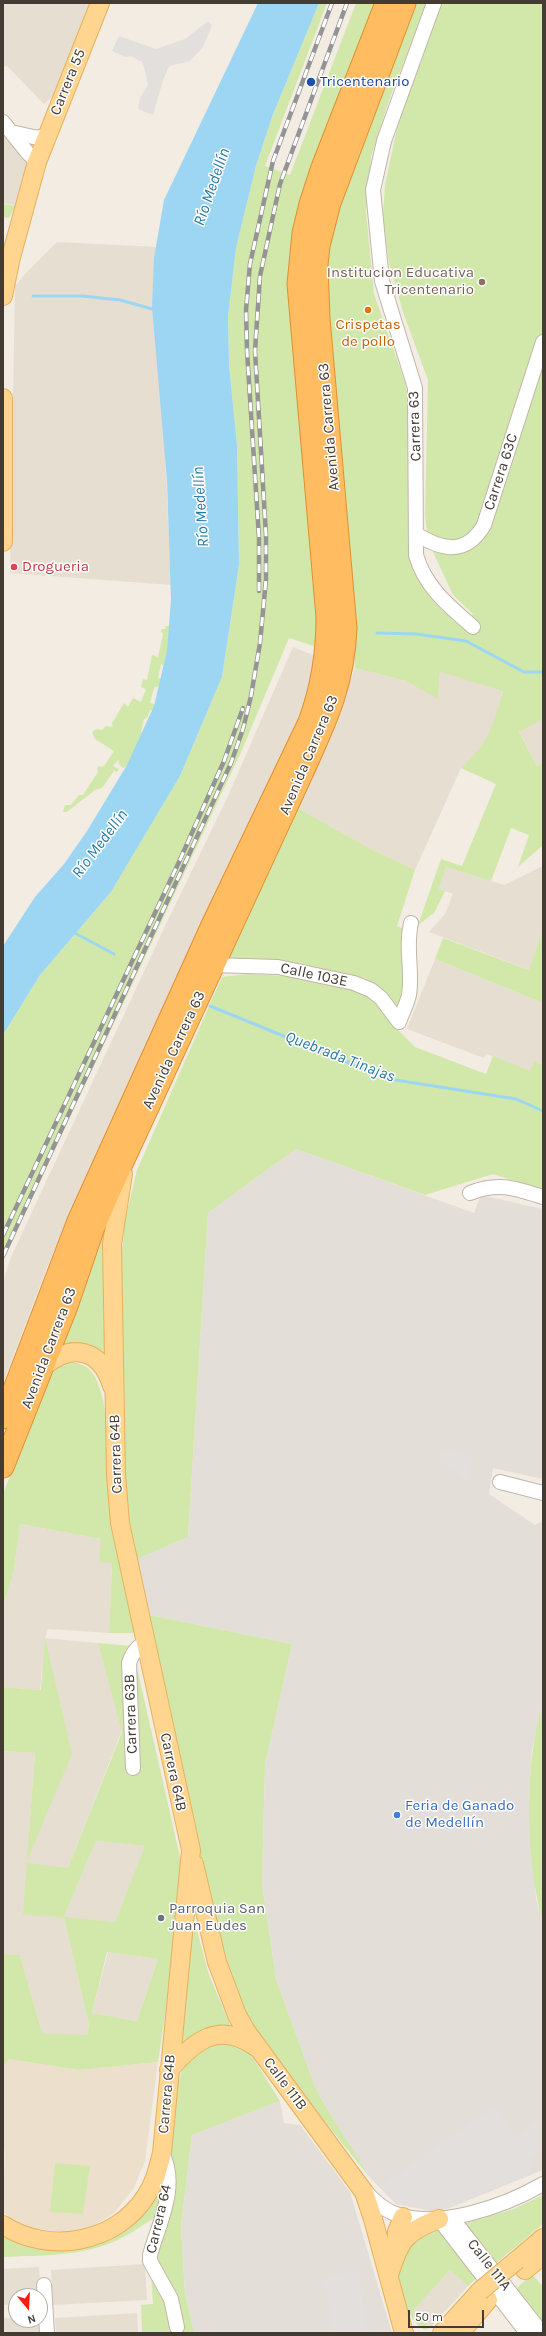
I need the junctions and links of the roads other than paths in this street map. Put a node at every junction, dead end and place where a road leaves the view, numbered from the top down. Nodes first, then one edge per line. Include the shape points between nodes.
1 (100, 3) edge
2 (386, 3) edge
3 (405, 3) edge
4 (434, 3) edge
5 (7, 127) edge
6 (48, 134) junction
7 (37, 162) junction
8 (7, 256) edge
9 (3, 296) edge
10 (543, 342) edge
11 (3, 398) edge
12 (3, 412) edge
13 (4, 508) edge
14 (416, 534) junction
15 (3, 542) edge
16 (473, 627) dead end
17 (411, 923) dead end
18 (213, 965) junction
19 (127, 1152) junction
20 (470, 1193) dead end
21 (543, 1197) edge
22 (43, 1367) junction
23 (114, 1394) junction
24 (3, 1418) edge
25 (3, 1467) edge
26 (500, 1482) dead end
27 (543, 1493) edge
28 (145, 1643) junction
29 (133, 1768) dead end
30 (190, 1850) junction
31 (258, 2049) junction
32 (170, 2070) junction
33 (162, 2153) junction
34 (359, 2184) junction
35 (543, 2184) edge
36 (403, 2217) junction
37 (445, 2218) junction
38 (3, 2225) edge
39 (543, 2238) edge
40 (396, 2253) junction
41 (543, 2255) edge
42 (521, 2265) junction
43 (389, 2275) junction
44 (44, 2285) dead end
45 (484, 2295) junction
46 (399, 2308) junction
47 (177, 2328) dead end
48 (47, 2333) edge
49 (404, 2333) edge
50 (414, 2333) edge
51 (442, 2333) edge
52 (460, 2333) edge
53 (527, 2333) edge
54 (542, 2333) edge

1 - 6 main road, Carrera 55
2 - 24 highway, Avenida Carrera 63 via 321,170 302,233 299,261 298,284 327,617 326,656 317,696 309,722 212,925 78,1221
3 - 18 highway, Avenida Carrera 63 via 330,203 319,246 317,266 319,318 346,628 342,673 332,707 319,737
4 - 14 street, Carrera 63 via 384,141 373,190 382,281 415,388
5 - 6 street via 38,138
5 - 7 street
6 - 7 main road, Carrera 55
7 - 8 main road, Carrera 55
8 - 9 main road, Carrera 55
10 - 14 street, Carrera 63C via 484,525 478,536 457,547 444,548
11 - 12 main road
12 - 13 main road
13 - 15 main road
14 - 16 street, Carrera 63 via 416,555 430,585 441,599
17 - 18 street, Calle 103E via 407,947 409,996 399,1022 381,998 368,988 354,983 278,967
18 - 19 highway, Avenida Carrera 63
19 - 22 highway, Avenida Carrera 63 via 94,1227
19 - 23 main road, Carrera 64B via 114,1218 112,1244
20 - 21 street via 495,1185 509,1186
22 - 23 main road, Carrera 64B via 64,1353 73,1351 90,1354 108,1374
22 - 25 highway, Avenida Carrera 63
23 - 28 main road, Carrera 64B via 120,1523
26 - 27 street
28 - 29 street, Carrera 63B via 135,1650 129,1663
28 - 30 main road, Carrera 64B
30 - 31 main road, Calle 111B via 224,1984 243,2026
30 - 32 main road, Carrera 64B
31 - 32 main road via 244,2039 232,2036 209,2037 197,2041 188,2048
31 - 34 main road, Calle 111B
32 - 33 main road, Carrera 64B
33 - 38 main road, Carrera 64B via 155,2179 146,2197 134,2211 113,2227 90,2238 51,2242 26,2237
33 - 47 street, Carrera 64 via 169,2183 150,2261 171,2299
34 - 36 street via 383,2208
34 - 43 main road, Calle 111B via 372,2214
35 - 37 street via 496,2204
36 - 37 street
36 - 40 main road via 397,2232
37 - 40 main road via 411,2232 401,2242
37 - 53 street, Calle 111A
37 - 54 street, Calle 111A
39 - 42 main road
40 - 43 main road
41 - 42 main road
42 - 45 main road
43 - 46 main road, Calle 111B
44 - 48 street
45 - 51 main road
45 - 52 main road
46 - 49 main road, Calle 111B
46 - 50 main road, Calle 111B

